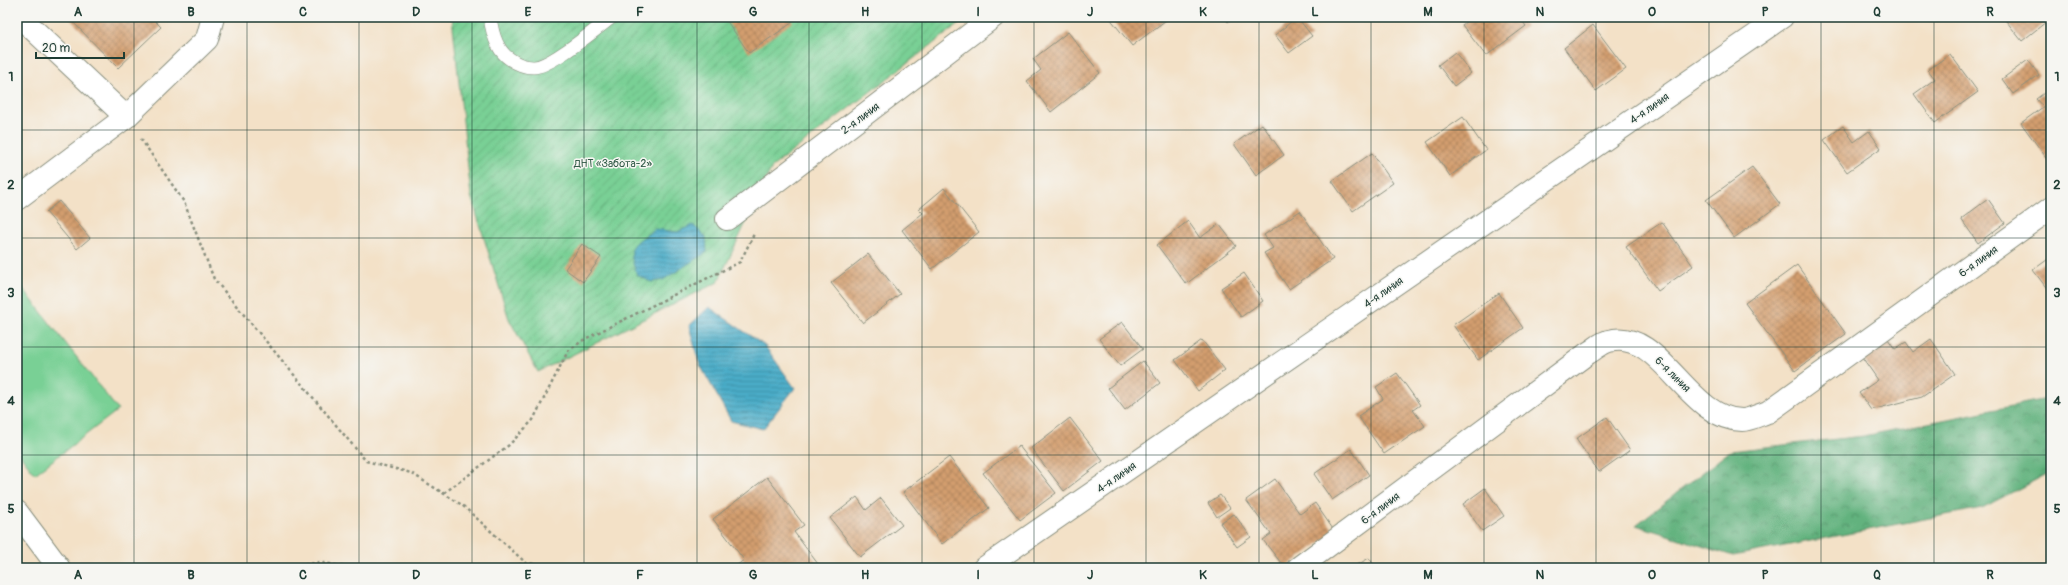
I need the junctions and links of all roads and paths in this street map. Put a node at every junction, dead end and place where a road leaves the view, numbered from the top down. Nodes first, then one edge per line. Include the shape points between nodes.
1 (20, 17) edge
2 (213, 17) edge
3 (490, 17) edge
4 (612, 17) edge
5 (993, 17) edge
6 (1782, 17) edge
7 (126, 117) junction
8 (17, 199) edge
9 (2051, 208) edge
10 (727, 219) dead end
11 (756, 227) dead end
12 (444, 494) junction
13 (18, 514) edge
14 (526, 564) junction
15 (59, 568) edge
16 (287, 568) edge
17 (349, 568) edge
18 (501, 568) edge
19 (566, 568) edge
20 (984, 568) edge
21 (1298, 568) edge

1 - 7 street
2 - 7 street via 207,39
3 - 4 lane via 502,54 517,64 534,67 562,55
5 - 10 street, 2-я линия
6 - 20 street, 4-я линия
7 - 8 street
7 - 12 path via 184,202 214,279 366,461 411,473
9 - 21 street, 6-я линия via 1768,412 1744,421 1722,418 1703,404 1646,348 1633,341 1609,340
11 - 12 path via 740,262 585,339 568,351 533,420 509,445
12 - 14 path via 462,505
13 - 15 street
14 - 18 path
14 - 19 path
16 - 17 path via 320,562

